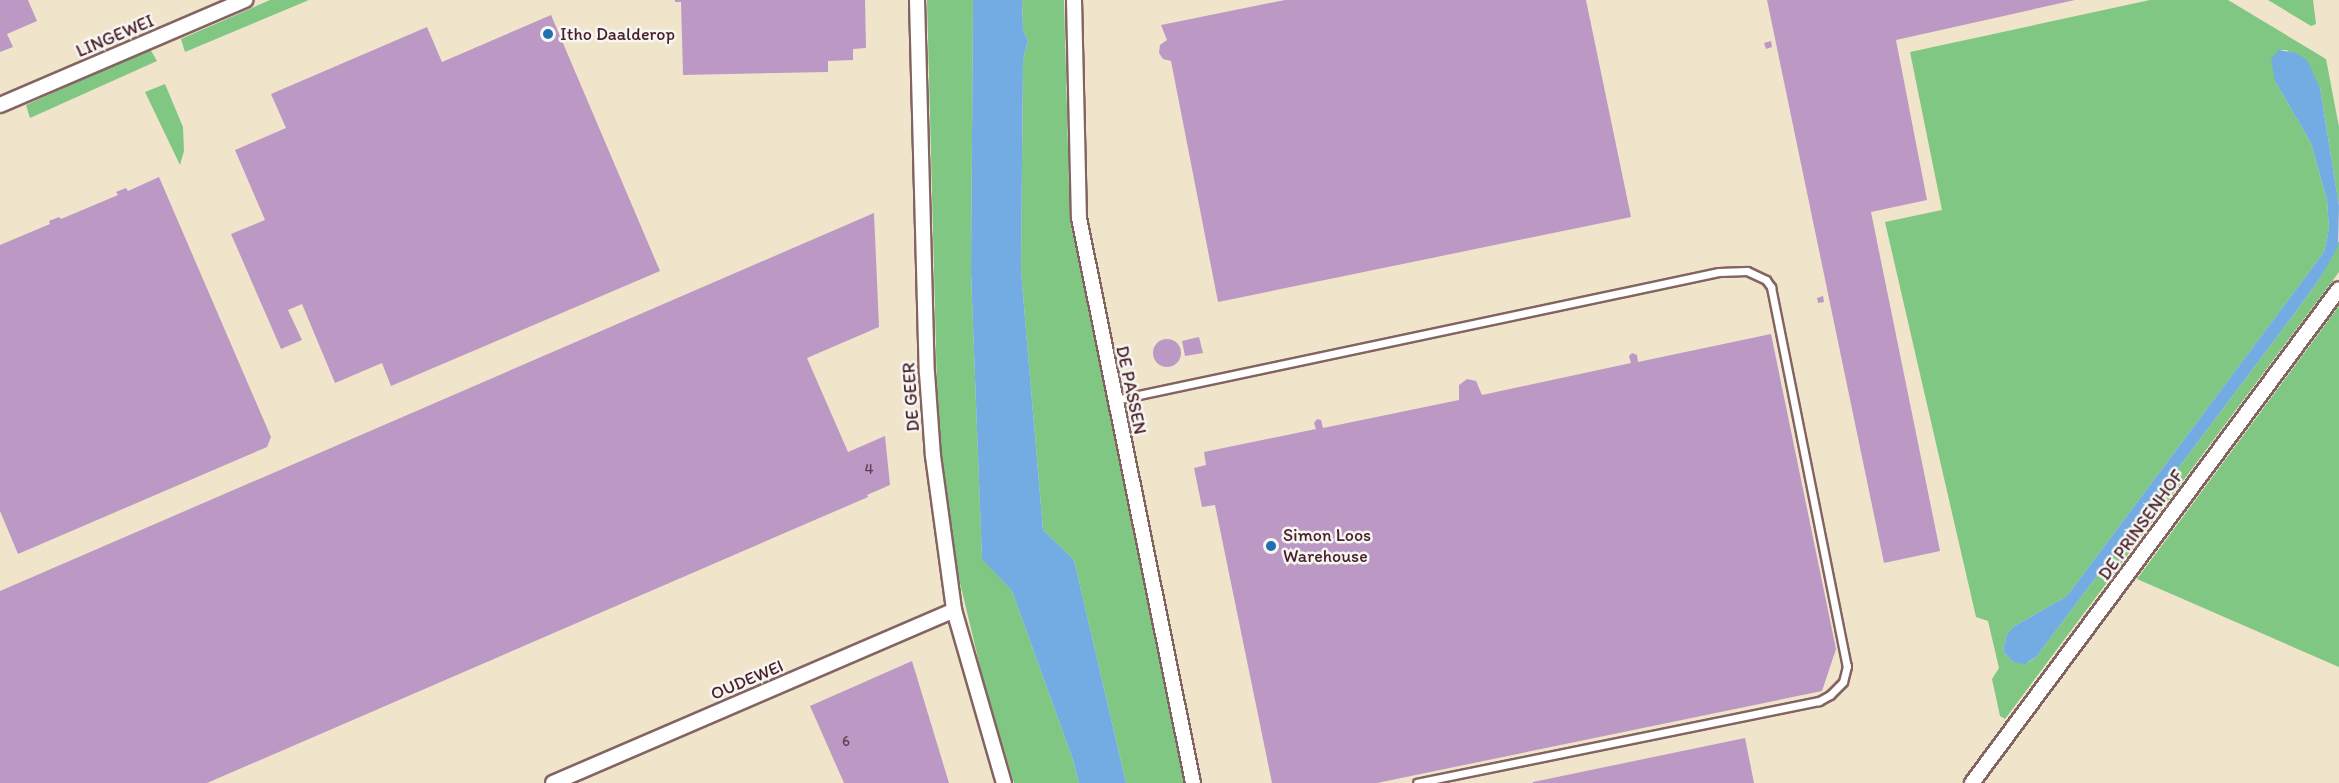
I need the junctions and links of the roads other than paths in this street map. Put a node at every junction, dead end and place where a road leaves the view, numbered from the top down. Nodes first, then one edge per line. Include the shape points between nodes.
1 (245, 0) edge
2 (917, 0) edge
3 (1074, 0) edge
4 (0, 105) edge
5 (2339, 289) edge
6 (1115, 400) junction
7 (954, 610) junction
8 (553, 783) edge
9 (1004, 783) edge
10 (1193, 783) edge
11 (1417, 783) edge
12 (1972, 783) edge

1 - 4 street, LINGEWEI
2 - 7 street, DE GEER via 927,373 939,509
3 - 6 street, DE PASSEN via 1079,218
5 - 12 street, DE PRINSENHOF
6 - 10 street, DE PASSEN
6 - 11 lane via 1719,272 1748,271 1766,280 1771,287 1847,666 1843,682 1819,701
7 - 8 street, OUDEWEI
7 - 9 street, DE GEER

